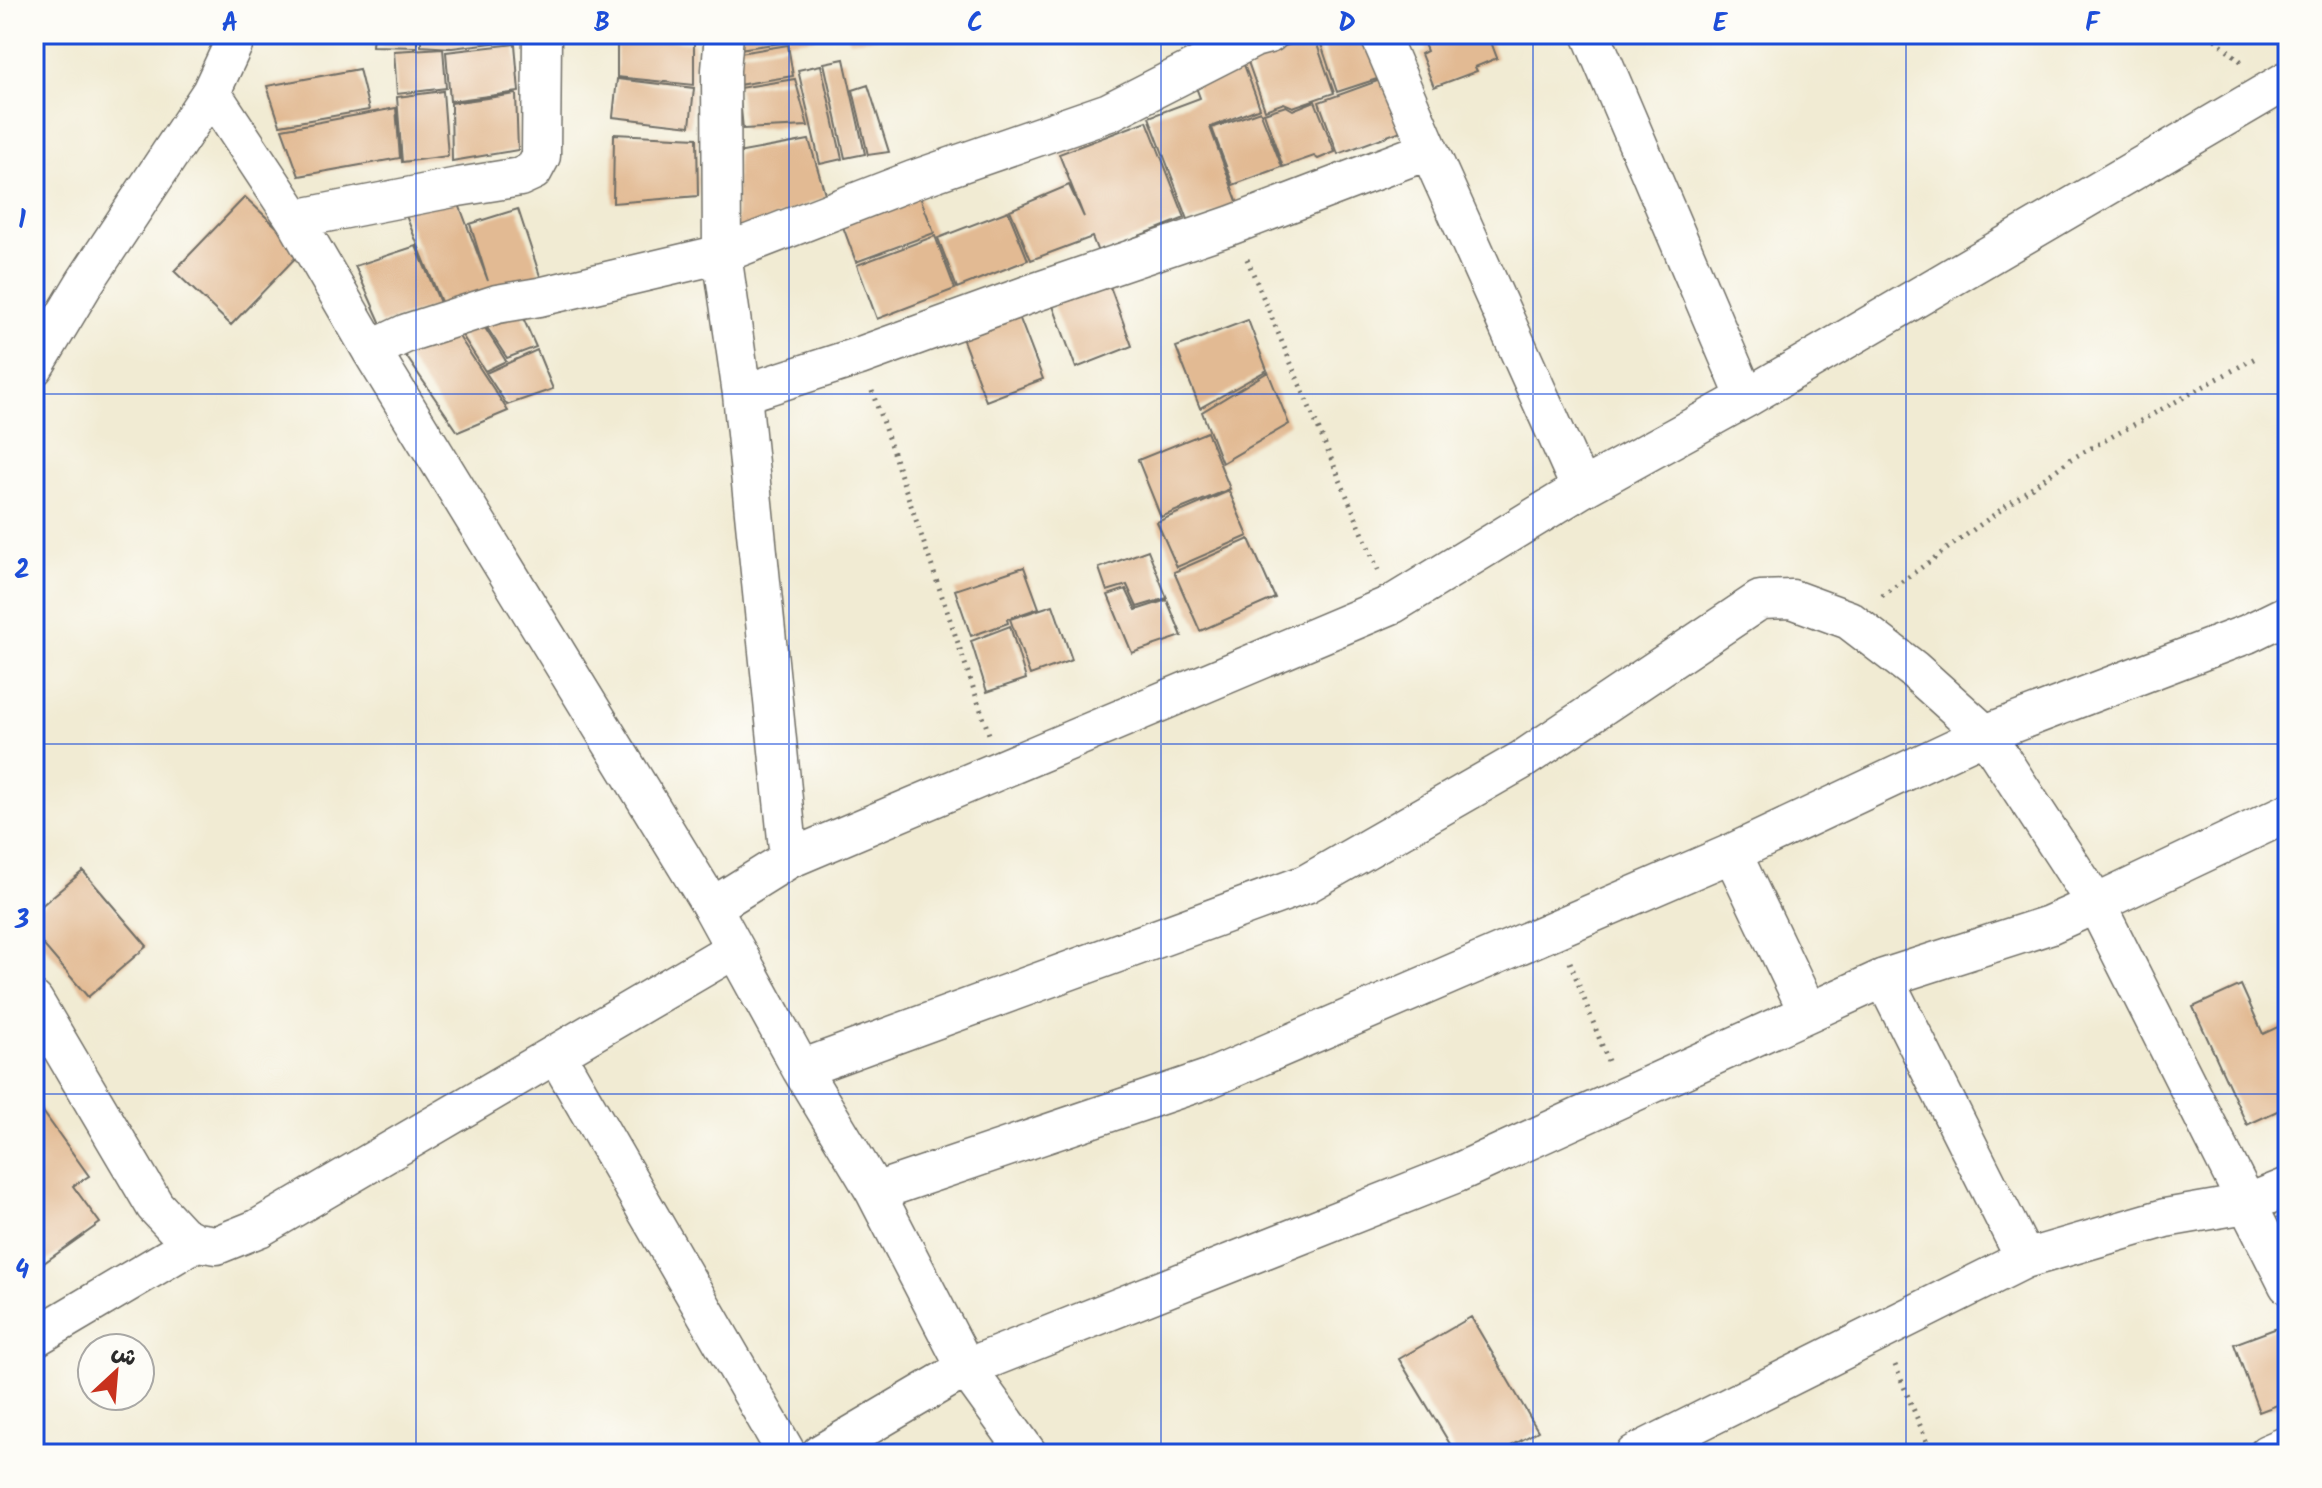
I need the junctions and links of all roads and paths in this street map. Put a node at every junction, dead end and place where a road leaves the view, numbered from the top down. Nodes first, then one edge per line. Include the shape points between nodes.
1 (238, 34) edge
2 (542, 34) edge
3 (724, 34) edge
4 (1379, 34) edge
5 (1591, 34) edge
6 (1259, 35) edge
7 (2288, 80) edge
8 (211, 92) junction
9 (1429, 150) junction
10 (295, 219) junction
11 (1232, 225) junction
12 (722, 254) junction
13 (371, 350) junction
14 (860, 356) junction
15 (2259, 356) dead end
16 (34, 367) edge
17 (742, 394) junction
18 (1746, 398) junction
19 (1581, 489) junction
20 (1393, 604) junction
21 (2288, 614) edge
22 (1849, 620) junction
23 (1985, 734) junction
24 (1001, 770) junction
25 (2288, 813) edge
26 (1732, 853) junction
27 (789, 859) junction
28 (2096, 904) junction
29 (712, 907) junction
30 (1556, 928) junction
31 (733, 950) junction
32 (1884, 978) junction
33 (34, 1001) edge
34 (1808, 1012) junction
35 (556, 1054) junction
36 (801, 1069) junction
37 (1622, 1097) junction
38 (2288, 1187) edge
39 (875, 1192) junction
40 (2246, 1204) junction
41 (196, 1242) junction
42 (2025, 1259) junction
43 (2288, 1285) edge
44 (1881, 1331) junction
45 (34, 1338) edge
46 (966, 1368) junction
47 (2288, 1445) edge
48 (787, 1454) edge
49 (820, 1454) edge
50 (1028, 1454) edge
51 (1635, 1454) edge
52 (1932, 1454) edge
53 (2267, 1454) edge

1 - 8 street
2 - 10 street via 541,156 533,171
3 - 12 street
4 - 9 street
5 - 18 street
6 - 12 street via 1109,112
7 - 18 street
8 - 10 street
8 - 16 street
9 - 11 street
9 - 19 street
10 - 13 street
11 - 14 street
11 - 20 path
12 - 13 street via 497,304
12 - 17 street
13 - 29 street
14 - 17 street
14 - 24 path
15 - 22 path via 2071,459
17 - 27 street
18 - 19 street
19 - 20 street
20 - 24 street
21 - 23 street
22 - 23 street
22 - 36 street via 1792,599 1760,600 1522,760 1306,884
23 - 26 street
23 - 28 street
24 - 27 street
25 - 28 street
26 - 30 street
26 - 34 street
27 - 29 street
28 - 32 street via 2049,925
28 - 40 street
29 - 31 street
30 - 37 path
30 - 39 street via 1208,1079
31 - 35 street
31 - 36 street
32 - 34 street
32 - 42 street
33 - 41 street via 155,1206
34 - 37 street
35 - 41 street via 259,1228 217,1245
35 - 48 street
36 - 39 street
37 - 46 street via 1457,1173
38 - 40 street
39 - 46 street
40 - 42 street via 2165,1218
40 - 43 street
41 - 45 street
42 - 44 street
44 - 51 street
44 - 52 path
46 - 49 street
46 - 50 street
47 - 53 street

